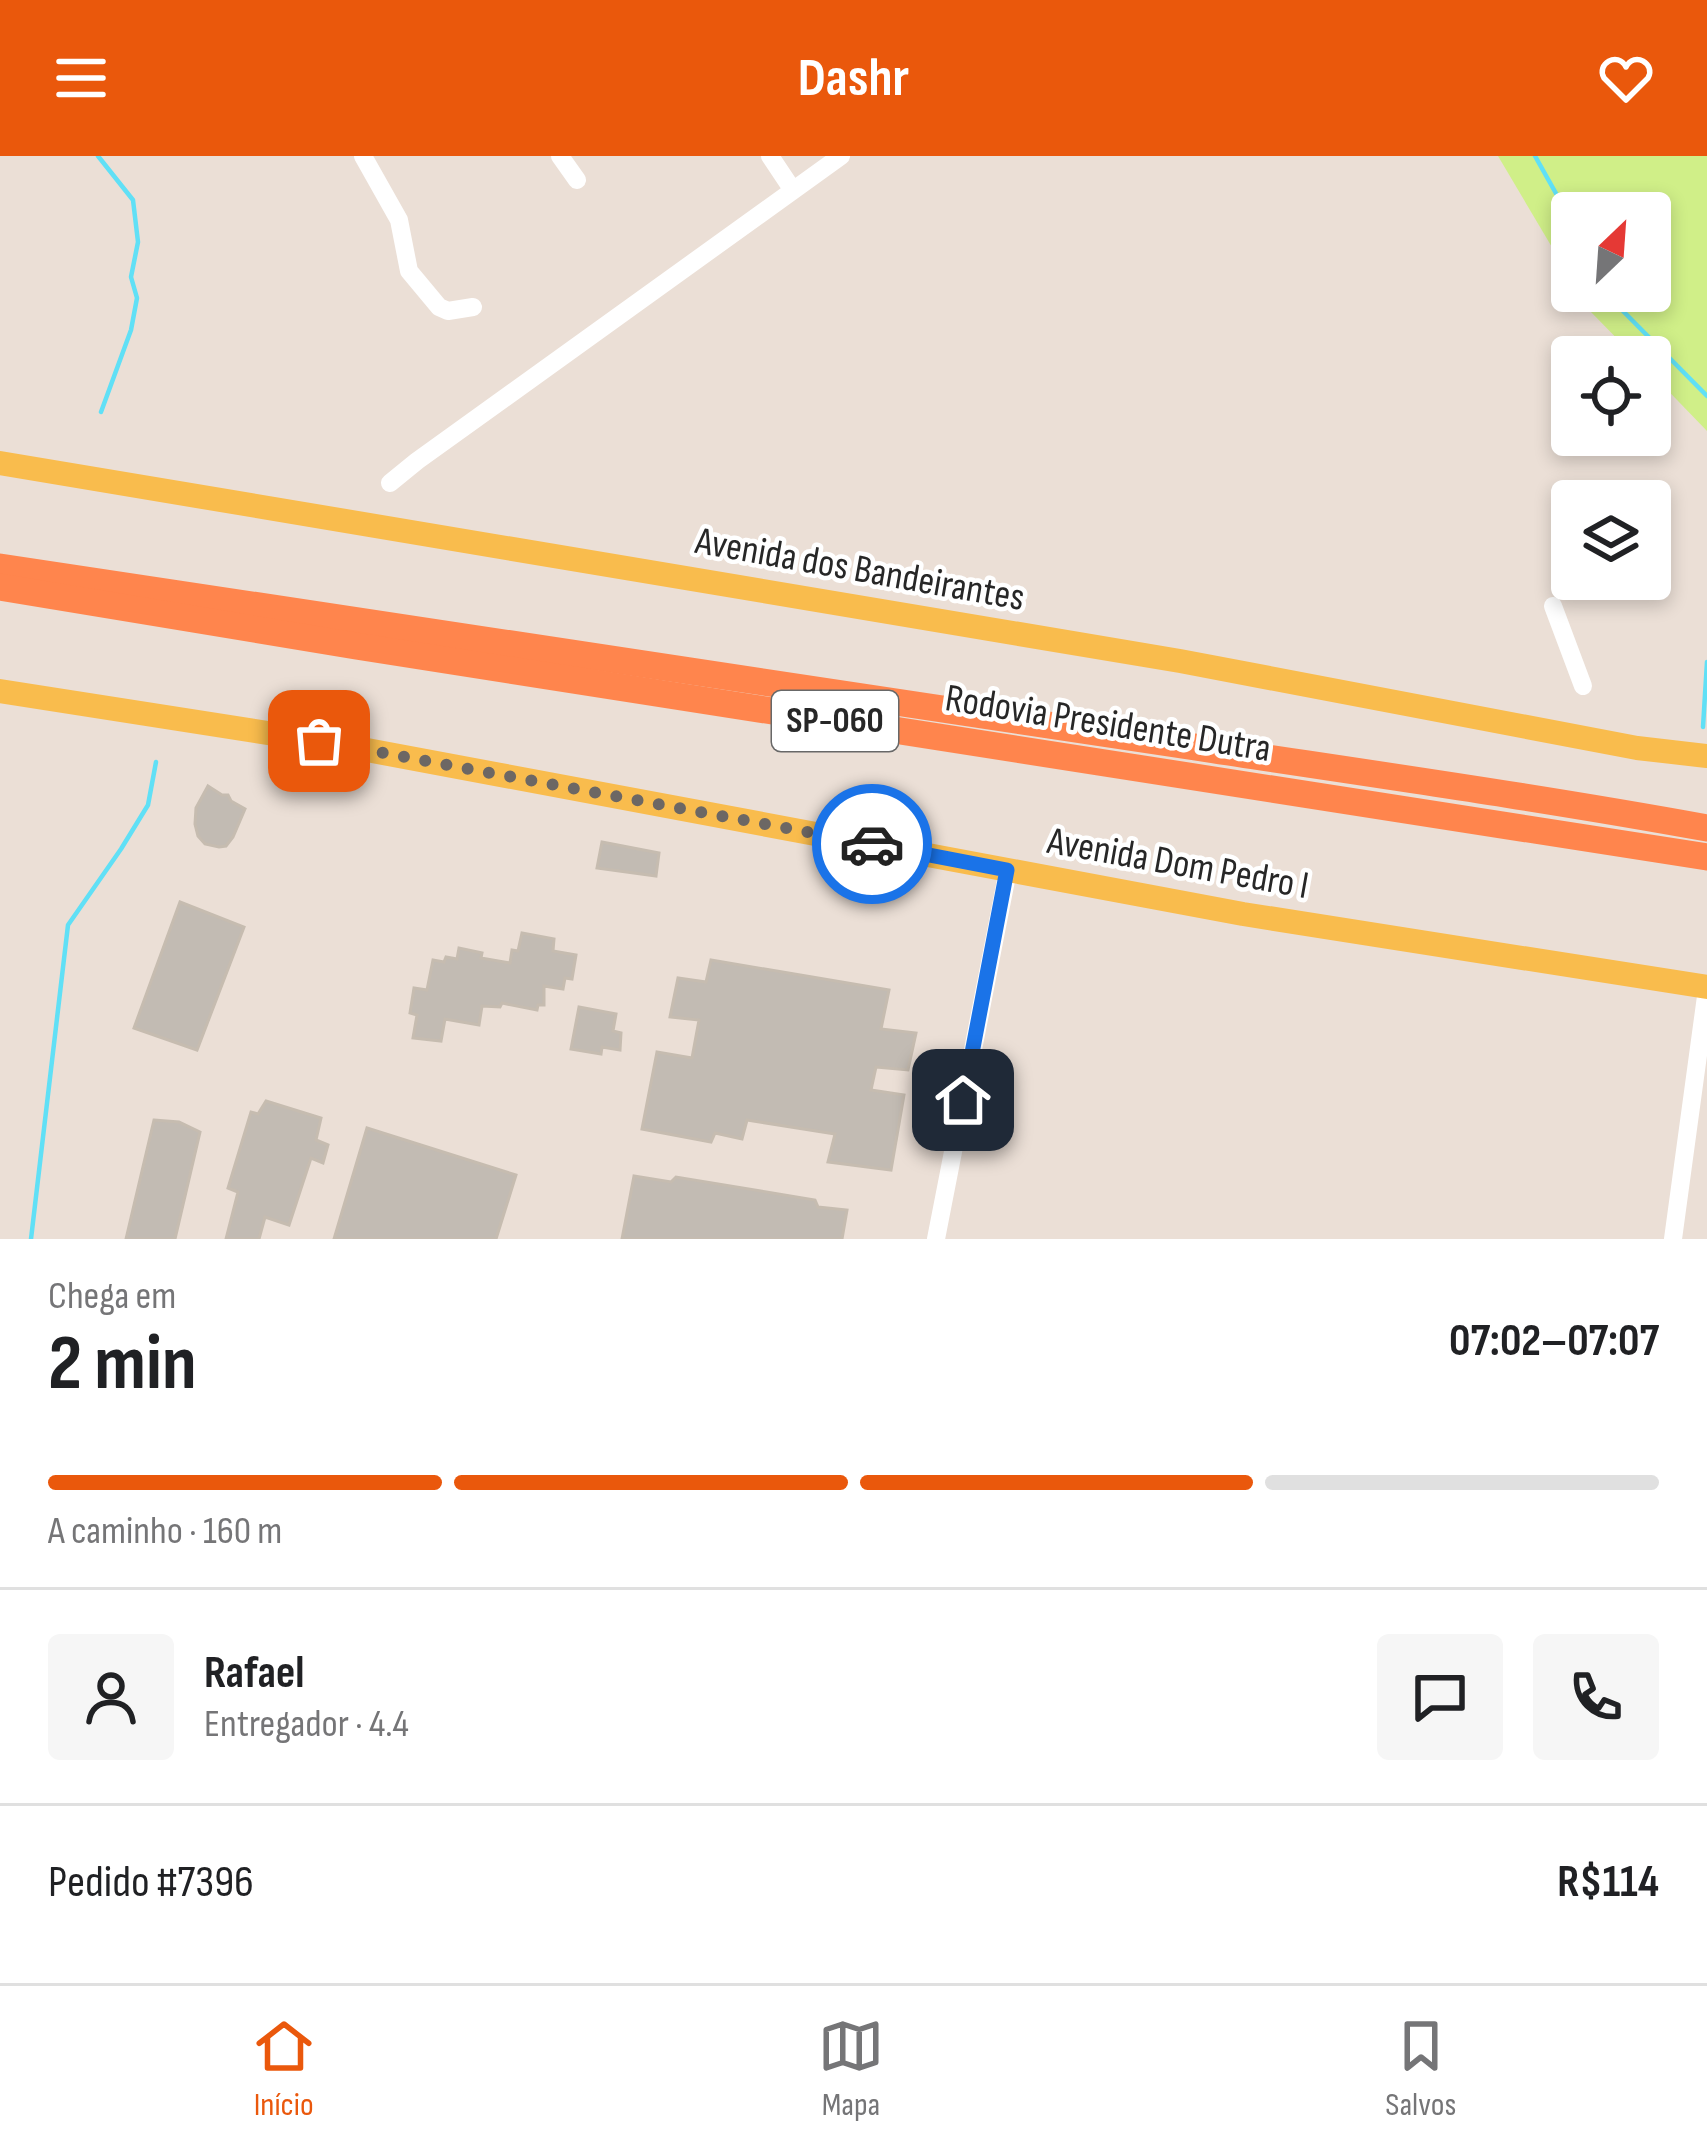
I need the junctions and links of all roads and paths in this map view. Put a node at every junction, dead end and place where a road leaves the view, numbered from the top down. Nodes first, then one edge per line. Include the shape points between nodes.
1 (363, 156) edge
2 (560, 156) edge
3 (770, 156) edge
4 (842, 156) edge
5 (577, 180) dead end
6 (792, 190) junction
7 (473, 307) dead end
8 (0, 463) edge
9 (390, 483) dead end
10 (0, 567) edge
11 (0, 587) edge
12 (1553, 606) dead end
13 (1583, 686) dead end
14 (0, 691) edge
15 (1707, 756) edge
16 (1707, 826) edge
17 (1707, 857) edge
18 (1007, 870) junction
19 (1707, 988) edge
20 (936, 1239) edge
21 (1673, 1239) edge

1 - 7 street via 399,220 409,271 439,307
2 - 5 street
3 - 6 street
4 - 6 street
6 - 9 street
8 - 15 main road, Avenida dos Bandeirantes
10 - 16 highway, Rodovia Presidente Dutra / SP-060
11 - 17 highway, Rodovia Presidente Dutra / SP-060
12 - 13 street
14 - 18 main road, Avenida Dom Pedro I via 319,741
18 - 19 main road, Avenida Dom Pedro I
18 - 20 street
19 - 21 street

